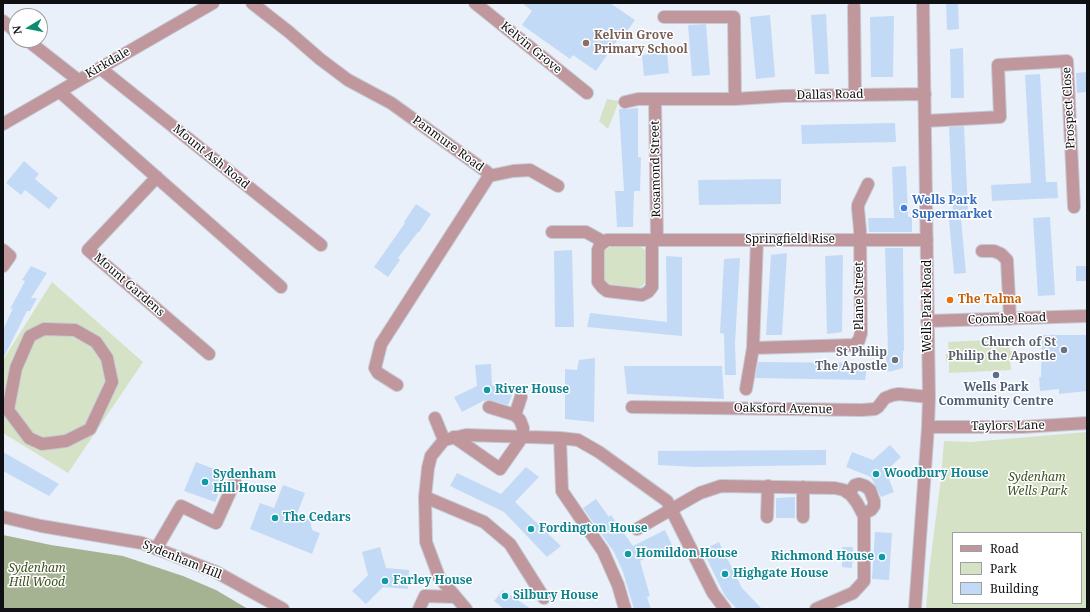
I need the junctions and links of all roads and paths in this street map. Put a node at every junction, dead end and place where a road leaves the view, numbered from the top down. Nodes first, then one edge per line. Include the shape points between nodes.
1 (214, 3) edge
2 (252, 3) edge
3 (476, 3) edge
4 (923, 3) edge
5 (854, 7) dead end
6 (664, 17) dead end
7 (37, 48) edge
8 (100, 68) junction
9 (78, 80) junction
10 (60, 92) junction
11 (587, 93) dead end
12 (925, 94) junction
13 (855, 95) junction
14 (655, 99) junction
15 (735, 99) junction
16 (624, 102) dead end
17 (925, 121) junction
18 (3, 124) edge
19 (489, 176) junction
20 (157, 177) junction
21 (868, 184) dead end
22 (558, 186) dead end
23 (1074, 207) dead end
24 (552, 232) dead end
25 (654, 240) junction
26 (756, 240) junction
27 (859, 240) junction
28 (927, 240) junction
29 (604, 242) junction
30 (321, 246) dead end
31 (3, 250) edge
32 (982, 251) dead end
33 (3, 266) edge
34 (281, 286) dead end
35 (1087, 316) edge
36 (1010, 319) junction
37 (927, 321) junction
38 (753, 348) junction
39 (209, 354) dead end
40 (397, 385) dead end
41 (746, 388) dead end
42 (521, 397) dead end
43 (929, 397) junction
44 (489, 407) dead end
45 (632, 407) dead end
46 (6, 410) edge
47 (515, 415) junction
48 (435, 418) dead end
49 (1087, 423) edge
50 (928, 428) junction
51 (523, 436) junction
52 (560, 438) junction
53 (449, 439) junction
54 (235, 481) dead end
55 (768, 486) junction
56 (803, 487) junction
57 (849, 494) junction
58 (425, 497) junction
59 (671, 508) junction
60 (863, 514) junction
61 (3, 517) edge
62 (767, 517) dead end
63 (803, 517) dead end
64 (637, 528) dead end
65 (156, 549) junction
66 (455, 597) junction
67 (544, 598) dead end
68 (283, 609) edge
69 (419, 609) edge
70 (466, 609) edge
71 (624, 609) edge
72 (725, 609) edge
73 (816, 609) edge
74 (915, 609) edge

1 - 8 street, Kirkdale
2 - 19 street, Panmure Road via 348,80 391,103 487,172
3 - 11 street, Kelvin Grove
4 - 12 street, Wells Park Road
5 - 13 street
6 - 15 street via 734,12
7 - 9 street
8 - 9 street, Kirkdale
8 - 30 street, Mount Ash Road
9 - 10 street, Kirkdale
10 - 18 street, Kirkdale
10 - 20 street
12 - 13 street, Dallas Road
12 - 17 street, Wells Park Road
13 - 15 street, Dallas Road
14 - 15 street, Dallas Road
14 - 16 street, Dallas Road
14 - 25 street, Rosamond Street
17 - 23 street, Prospect Close via 1000,117 998,65 1067,61
17 - 28 street, Wells Park Road
19 - 22 street via 530,170
19 - 40 street, Panmure Road via 381,344 375,368 378,373
20 - 34 street
20 - 39 street, Mount Gardens via 88,250
21 - 27 street via 858,205
24 - 29 street via 586,232
25 - 26 street, Springfield Rise
25 - 29 street
25 - 29 street, Rosamond Street via 652,287 642,295 607,291 598,282 598,250
26 - 27 street, Springfield Rise
26 - 38 street
27 - 28 street, Springfield Rise
27 - 38 street, Plane Street via 859,340 849,345
28 - 37 street, Wells Park Road
31 - 33 street via 10,256
32 - 36 street via 994,251 1007,260
35 - 36 street, Coombe Road
36 - 37 street, Coombe Road
37 - 43 street, Wells Park Road
38 - 41 street
42 - 47 street
43 - 45 street, Oaksford Avenue via 893,395 886,398 878,407 862,410
43 - 50 street, Wells Park Road
44 - 47 street
46 - 46 street via 29,438 42,444 66,442 90,429 112,382 107,358 96,342 74,330 44,329 30,336 16,368
47 - 51 street via 520,420
48 - 53 street
49 - 50 street, Taylors Lane
50 - 74 street, Wells Park Road
51 - 52 street
51 - 53 street via 466,434
51 - 53 street via 500,469
52 - 59 street via 578,440 588,445 667,501
52 - 71 street via 562,491 603,551 618,585
53 - 58 street via 432,456
54 - 65 street via 216,523 180,506
55 - 56 street
55 - 59 street via 721,486 700,493
55 - 62 street
56 - 57 street via 835,488
56 - 63 street
57 - 60 street
57 - 60 street via 855,485 859,484 870,490 874,506
58 - 66 street via 426,542 439,577
58 - 67 street via 484,522 510,544
59 - 64 street
59 - 72 street via 713,593
60 - 73 street via 864,581 853,592
61 - 65 street, Sydenham Hill via 142,543
65 - 68 street, Sydenham Hill via 216,572
66 - 69 street via 425,596
66 - 70 street

